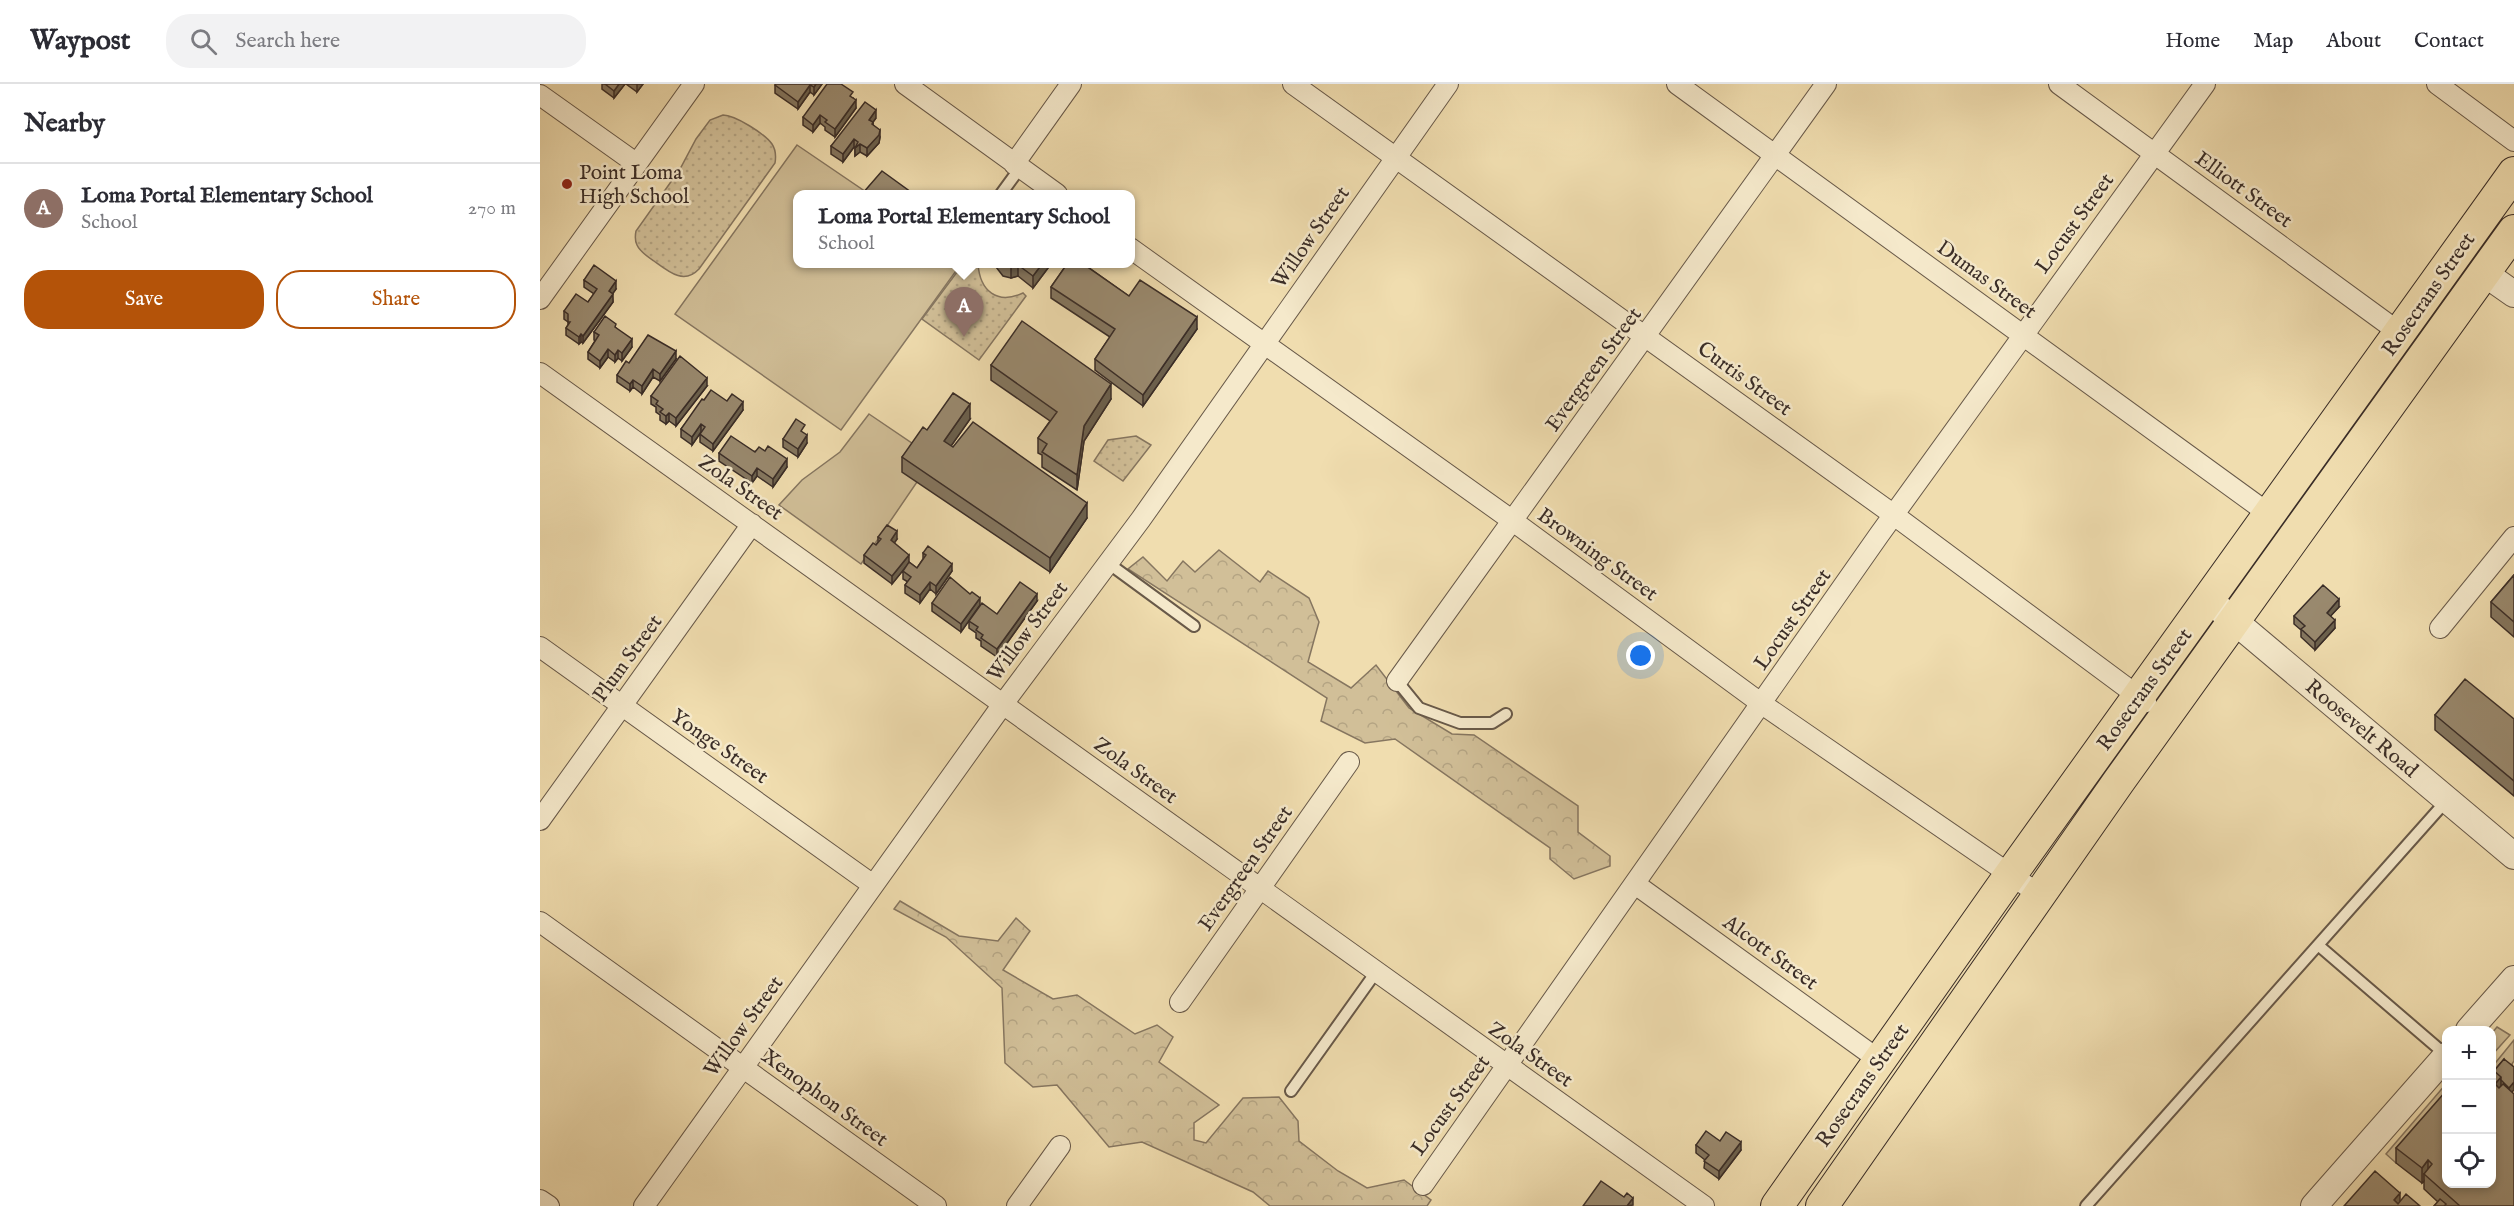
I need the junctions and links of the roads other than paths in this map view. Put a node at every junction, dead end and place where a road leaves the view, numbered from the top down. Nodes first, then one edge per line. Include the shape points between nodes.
1 (694, 84) edge
2 (905, 84) edge
3 (1071, 84) edge
4 (1293, 84) edge
5 (1448, 84) edge
6 (1677, 84) edge
7 (1826, 84) edge
8 (2059, 84) edge
9 (2205, 84) edge
10 (2437, 84) edge
11 (540, 95) edge
12 (2514, 141) edge
13 (2155, 153) junction
14 (1775, 155) junction
15 (1395, 158) junction
16 (637, 164) junction
17 (1017, 166) junction
18 (2514, 173) edge
19 (1004, 190) edge
20 (1050, 190) edge
21 (2514, 231) edge
22 (1135, 251) edge
23 (2484, 273) junction
24 (2514, 294) edge
25 (540, 299) edge
26 (2400, 333) junction
27 (2024, 335) junction
28 (1646, 336) junction
29 (1264, 344) junction
30 (540, 373) edge
31 (2269, 514) junction
32 (1894, 515) junction
33 (1513, 521) junction
34 (752, 524) junction
35 (2514, 537) edge
36 (1108, 563) junction
37 (2209, 600) junction
38 (2236, 620) junction
39 (1194, 626) dead end
40 (2440, 628) dead end
41 (540, 647) edge
42 (1397, 681) joint
43 (2138, 697) junction
44 (1004, 704) junction
45 (1762, 704) junction
46 (622, 706) junction
47 (1506, 714) dead end
48 (2166, 716) junction
49 (1349, 762) dead end
50 (2447, 800) junction
51 (540, 820) edge
52 (2514, 856) edge
53 (2011, 874) junction
54 (1635, 884) junction
55 (873, 885) junction
56 (1260, 888) junction
57 (2040, 895) junction
58 (540, 922) edge
59 (2318, 945) junction
60 (1376, 972) junction
61 (2514, 979) edge
62 (1180, 1002) dead end
63 (2473, 1026) edge
64 (2442, 1052) edge
65 (1879, 1060) junction
66 (2442, 1060) edge
67 (742, 1067) junction
68 (1507, 1067) junction
69 (1291, 1091) dead end
70 (1060, 1146) dead end
71 (1423, 1185) dead end
72 (540, 1200) edge
73 (549, 1206) edge
74 (644, 1206) edge
75 (936, 1206) edge
76 (1017, 1206) edge
77 (1704, 1206) edge
78 (1777, 1206) edge
79 (1822, 1206) edge
80 (2086, 1206) edge
81 (2314, 1206) edge

1 - 16 street
2 - 17 street
3 - 17 street
4 - 15 street, Curtis Street
5 - 15 street, Willow Street
6 - 14 street, Dumas Street
7 - 14 street, Evergreen Street
8 - 13 street, Elliott Street
9 - 13 street, Locust Street
10 - 12 street
11 - 16 street
13 - 26 street, Elliott Street
13 - 27 street, Locust Street
14 - 27 street, Dumas Street
14 - 28 street, Evergreen Street
15 - 28 street, Curtis Street
15 - 29 street, Willow Street
16 - 25 street
17 - 19 lane
17 - 20 street
18 - 26 main road, Rosecrans Street
21 - 23 main road, Rosecrans Street
22 - 29 street, Browning Street
23 - 24 street
23 - 38 main road, Rosecrans Street
26 - 31 main road, Rosecrans Street
27 - 31 street, Dumas Street
27 - 32 street, Locust Street
28 - 32 street, Curtis Street
28 - 33 street, Evergreen Street
29 - 33 street, Browning Street
29 - 36 street, Willow Street
30 - 34 street, Zola Street
31 - 37 main road, Rosecrans Street
32 - 43 street, Curtis Street
32 - 45 street, Locust Street
33 - 42 street, Evergreen Street
33 - 45 street, Browning Street
34 - 44 street, Zola Street
34 - 46 street, Plum Street
35 - 40 street
36 - 39 lane
36 - 44 street, Willow Street
37 - 38 street, Roosevelt Road
37 - 43 main road, Rosecrans Street
38 - 48 main road, Rosecrans Street
38 - 50 street, Roosevelt Road
41 - 46 street, Yonge Street
42 - 47 lane via 1419,708 1460,723 1492,723
43 - 48 street, Curtis Street
43 - 53 main road, Rosecrans Street
44 - 55 street, Willow Street
44 - 56 street, Zola Street
45 - 53 street, Browning Street
45 - 54 street, Locust Street
46 - 51 street, Plum Street
46 - 55 street, Yonge Street
48 - 57 main road, Rosecrans Street
49 - 56 street, Evergreen Street
50 - 52 street, Roosevelt Road
50 - 59 lane
53 - 57 street, Browning Street
53 - 65 main road, Rosecrans Street
54 - 65 street, Alcott Street
54 - 68 street, Locust Street
55 - 67 street, Willow Street
56 - 60 street, Zola Street
56 - 62 street, Evergreen Street
57 - 79 main road, Rosecrans Street
58 - 67 street, Xenophon Street
59 - 64 lane
59 - 80 lane
60 - 68 street, Zola Street
60 - 69 lane
61 - 63 street
65 - 78 main road, Rosecrans Street
66 - 81 street
67 - 74 street, Willow Street
67 - 75 street, Xenophon Street
68 - 71 street, Locust Street
68 - 77 street, Zola Street
70 - 76 street
72 - 73 street

